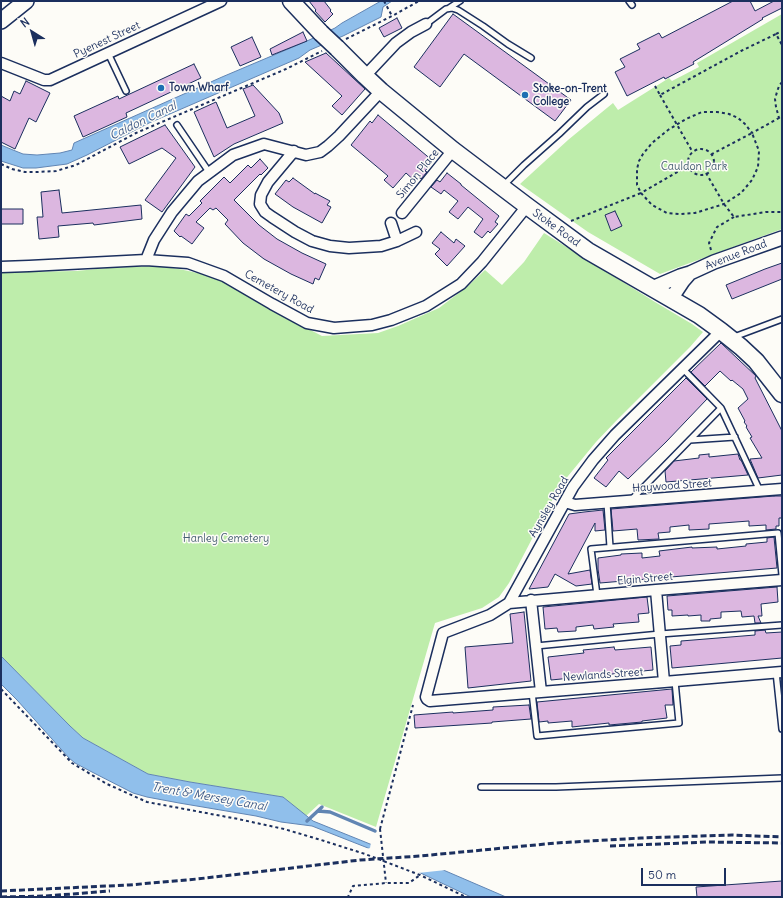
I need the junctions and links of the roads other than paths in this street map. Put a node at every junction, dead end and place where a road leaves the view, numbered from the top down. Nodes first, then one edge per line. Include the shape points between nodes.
1 (26, 1) edge
2 (221, 1) edge
3 (291, 1) edge
4 (460, 1) edge
5 (446, 9) junction
6 (1, 21) edge
7 (426, 24) joint
8 (108, 53) junction
9 (531, 58) dead end
10 (1, 63) edge
11 (365, 76) junction
12 (126, 91) dead end
13 (381, 91) junction
14 (604, 94) dead end
15 (177, 125) dead end
16 (454, 150) junction
17 (294, 151) junction
18 (209, 172) junction
19 (502, 188) junction
20 (527, 206) junction
21 (402, 213) dead end
22 (391, 223) dead end
23 (416, 232) dead end
24 (782, 238) edge
25 (397, 241) junction
26 (146, 260) junction
27 (1, 267) edge
28 (690, 273) junction
29 (652, 288) junction
30 (671, 299) junction
31 (782, 319) edge
32 (726, 334) junction
33 (683, 369) junction
34 (777, 378) edge
35 (782, 394) edge
36 (721, 408) junction
37 (735, 437) junction
38 (690, 440) junction
39 (782, 489) edge
40 (760, 491) junction
41 (630, 501) junction
42 (564, 502) junction
43 (607, 503) junction
44 (610, 547) junction
45 (782, 575) edge
46 (782, 580) edge
47 (656, 590) junction
48 (597, 595) junction
49 (531, 600) junction
50 (509, 603) junction
51 (782, 625) edge
52 (660, 634) junction
53 (536, 646) junction
54 (779, 672) edge
55 (675, 681) junction
56 (664, 682) junction
57 (536, 692) junction
58 (427, 700) joint
59 (782, 728) edge
60 (782, 778) edge
61 (481, 787) dead end

1 - 6 main road
2 - 8 street, Pyenest Street via 205,6
3 - 11 main road, Stoke Road, bridge
4 - 5 lane
5 - 7 lane
5 - 9 lane via 458,10
7 - 11 street via 396,43
8 - 10 street, Pyenest Street via 50,80
8 - 12 lane
11 - 13 main road, Stoke Road
13 - 16 main road, Stoke Road
13 - 17 street via 339,136 320,152 306,155
14 - 19 lane via 586,107
15 - 18 lane
16 - 19 main road, Stoke Road
16 - 21 street, Simon Place
17 - 18 street via 264,144 233,155
17 - 25 street via 268,182 261,195 260,204 265,212 312,241 330,246 368,247
18 - 26 street via 172,212 154,240
19 - 20 main road, Stoke Road
20 - 26 street, Cemetery Road via 461,284 426,306 372,325 334,328 307,323 224,276 188,263
20 - 29 main road, Stoke Road via 588,252
22 - 25 street
23 - 25 street
24 - 28 street, Avenue Road
26 - 27 street, Cemetery Road
28 - 29 street, Avenue Road
28 - 30 street, Avenue Road
29 - 30 main road, Stoke Road
30 - 32 main road, Stoke Road via 699,314
31 - 32 lane
32 - 33 street, Aynsley Road
32 - 34 main road, Stoke Road
33 - 36 lane
33 - 42 street, Aynsley Road via 615,435 593,460
34 - 35 main road, Stoke Road
36 - 37 lane
36 - 38 lane
37 - 38 lane
37 - 40 lane
38 - 41 lane
39 - 40 street, Haywood Street
40 - 41 street, Haywood Street
41 - 43 street, Haywood Street
42 - 43 street, Haywood Street via 575,505
42 - 50 street, Aynsley Road
43 - 44 lane
44 - 45 lane via 778,533
44 - 48 lane via 591,549
46 - 47 street, Elgin Street
47 - 48 street, Elgin Street
47 - 52 street
48 - 49 street, Elgin Street
49 - 50 street, Elgin Street
49 - 53 street
50 - 58 street, Aynsley Road via 490,615 443,634
51 - 52 lane
52 - 53 lane
52 - 56 street
53 - 57 street
54 - 55 street, Newlands Street
54 - 59 lane
55 - 56 street, Newlands Street
55 - 57 lane via 679,723 537,736
56 - 57 street, Newlands Street
57 - 58 street, Newlands Street
60 - 61 lane via 556,787

